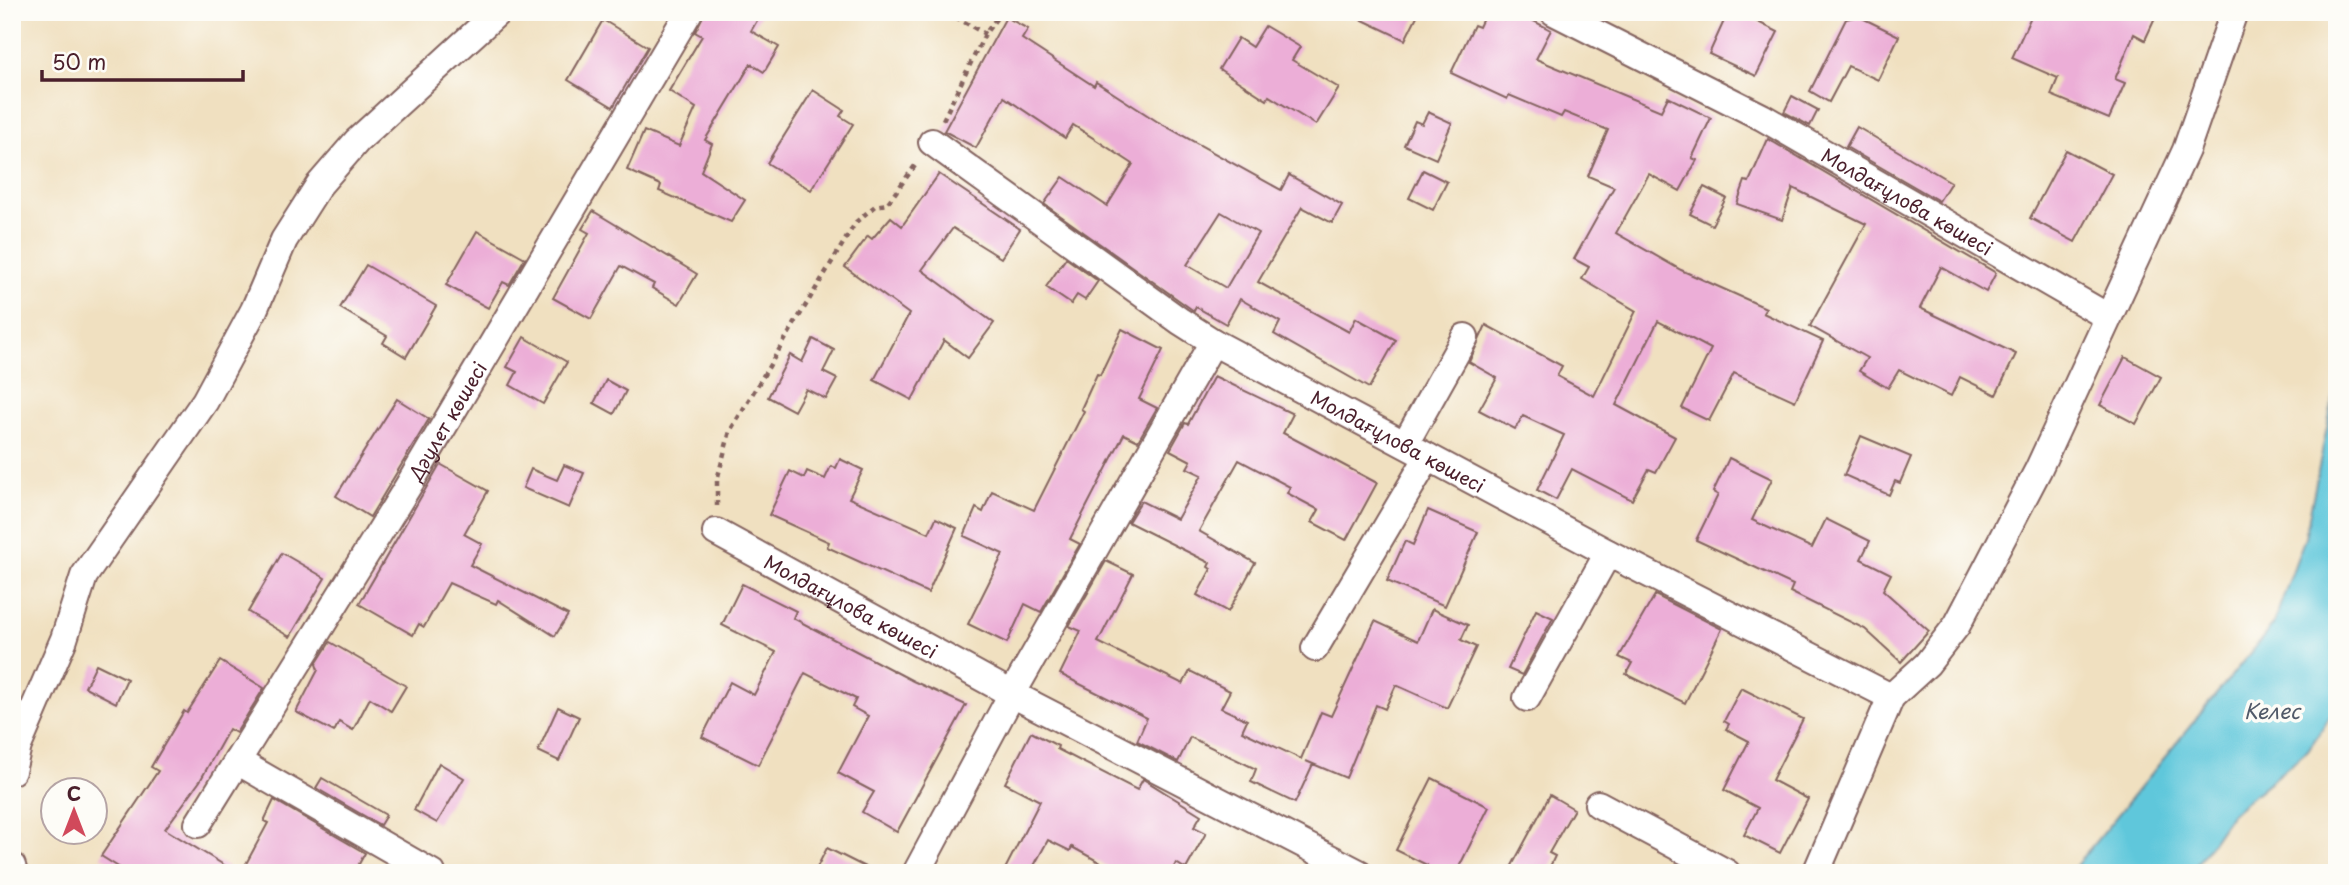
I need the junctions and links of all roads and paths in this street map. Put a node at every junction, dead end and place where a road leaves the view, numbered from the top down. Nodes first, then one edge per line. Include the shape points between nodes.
1 (498, 12) edge
2 (689, 12) edge
3 (947, 12) edge
4 (1001, 12) edge
5 (1554, 12) edge
6 (2234, 12) edge
7 (985, 34) junction
8 (932, 142) junction
9 (2108, 317) junction
10 (1465, 337) dead end
11 (1213, 341) junction
12 (1405, 444) junction
13 (1428, 457) junction
14 (716, 532) joint
15 (1608, 554) junction
16 (1315, 648) dead end
17 (1012, 694) junction
18 (1891, 697) junction
19 (1527, 698) dead end
20 (237, 761) junction
21 (12, 771) edge
22 (1598, 804) dead end
23 (198, 824) dead end
24 (12, 866) edge
25 (927, 869) edge
26 (14, 873) edge
27 (432, 873) edge
28 (1359, 873) edge
29 (1727, 873) edge
30 (1816, 873) edge

1 - 21 street via 358,141 319,185 284,240 254,310 205,401 84,576
2 - 20 street, Дәулет көшесі via 414,476
3 - 7 path
4 - 7 path
5 - 9 street, Молдағұлова көшесі via 1762,117
6 - 9 street via 2186,150
7 - 8 path
8 - 11 street, Молдағұлова көшесі
8 - 14 path via 892,198 856,222 730,431 717,480
9 - 18 street via 2038,470 1957,625 1927,664
10 - 12 street
11 - 12 street, Молдағұлова көшесі
11 - 17 street
12 - 13 street, Молдағұлова көшесі
13 - 15 street, Молдағұлова көшесі
13 - 16 street
14 - 17 street, Молдағұлова көшесі
15 - 18 street, Молдағұлова көшесі
15 - 19 street
17 - 25 street
17 - 28 street, Молдағұлова көшесі
18 - 30 street
20 - 23 street, Дәулет көшесі
20 - 27 street
22 - 29 street
24 - 26 street

